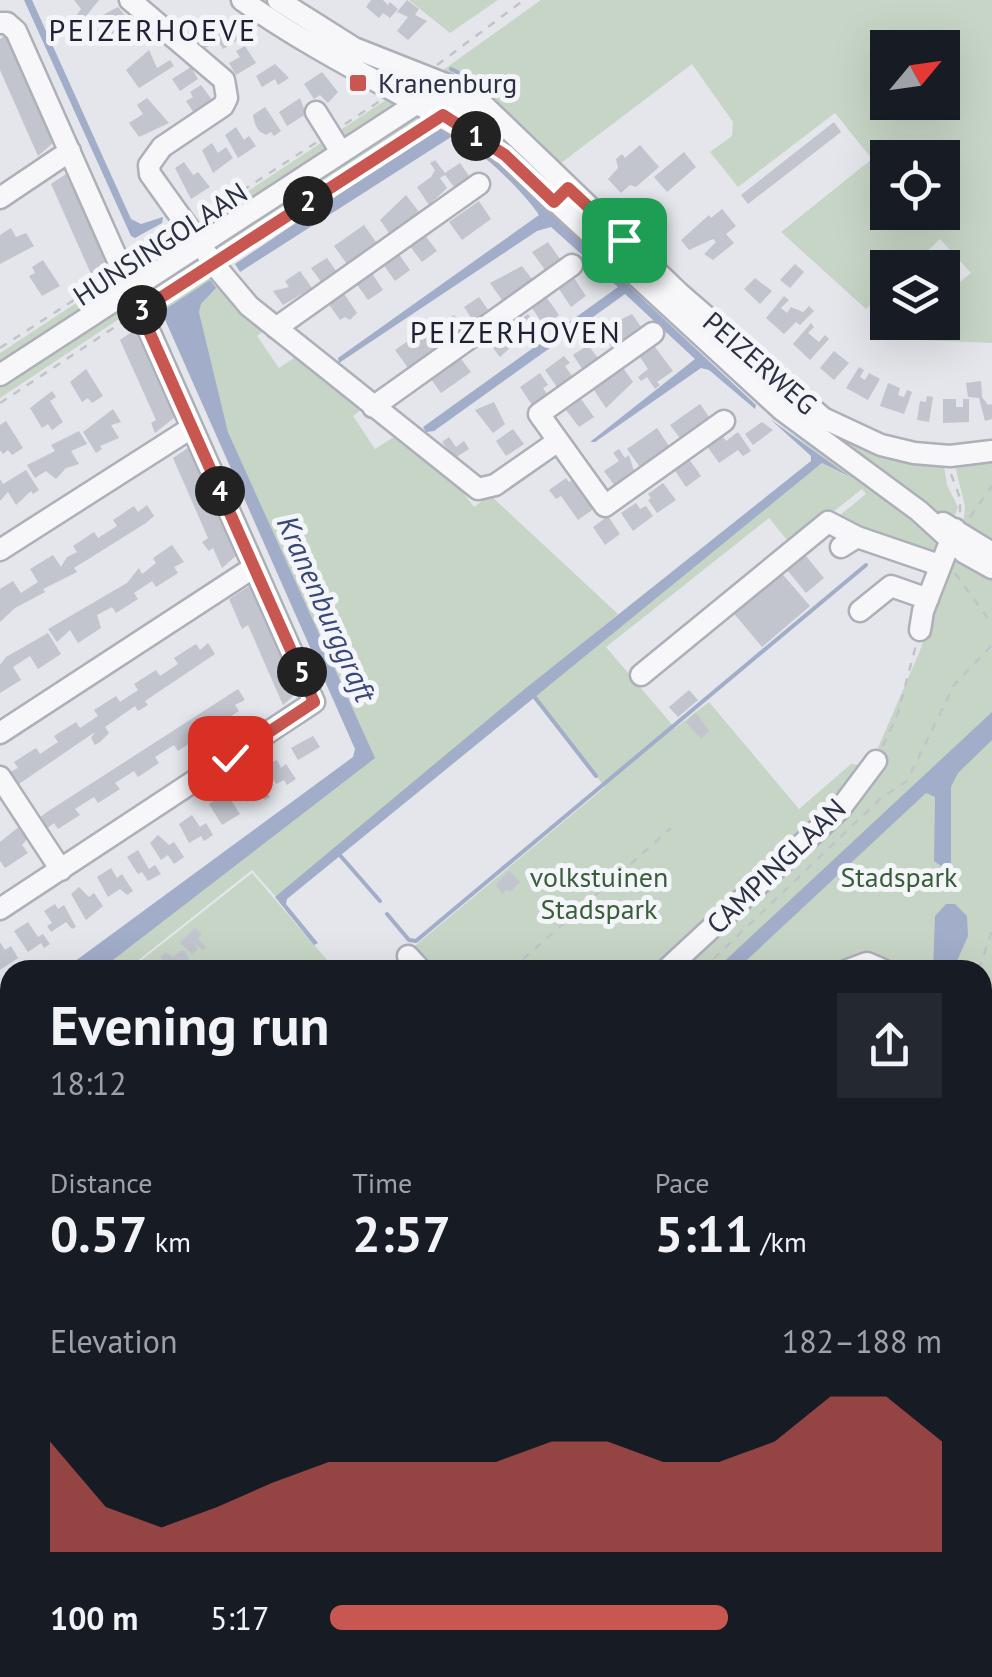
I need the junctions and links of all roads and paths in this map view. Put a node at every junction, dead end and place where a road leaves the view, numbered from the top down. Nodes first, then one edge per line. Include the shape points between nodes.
1 (130, 0) edge
2 (242, 0) edge
3 (278, 0) edge
4 (524, 0) edge
5 (4, 23) edge
6 (354, 69) junction
7 (423, 91) junction
8 (393, 92) junction
9 (316, 112) dead end
10 (443, 115) junction
11 (336, 143) junction
12 (70, 152) junction
13 (505, 155) junction
14 (479, 184) dead end
15 (561, 195) junction
16 (0, 198) edge
17 (194, 235) junction
18 (214, 264) junction
19 (572, 265) dead end
20 (122, 269) junction
21 (131, 289) junction
22 (140, 311) junction
23 (276, 328) junction
24 (653, 333) dead end
25 (0, 348) edge
26 (0, 375) edge
27 (0, 403) edge
28 (373, 407) junction
29 (724, 421) dead end
30 (192, 428) junction
31 (558, 441) junction
32 (992, 451) edge
33 (950, 456) junction
34 (992, 486) edge
35 (949, 546) junction
36 (0, 550) edge
37 (992, 553) edge
38 (254, 566) junction
39 (992, 568) edge
40 (928, 598) junction
41 (860, 611) dead end
42 (992, 624) edge
43 (920, 630) joint
44 (992, 645) edge
45 (642, 675) dead end
46 (960, 678) dead end
47 (0, 733) edge
48 (876, 762) joint
49 (0, 777) edge
50 (671, 828) dead end
51 (60, 870) junction
52 (0, 909) edge
53 (992, 930) edge
54 (523, 960) edge
55 (677, 960) edge
56 (982, 960) edge

1 - 17 street via 226,86 223,106 162,147 149,164
2 - 6 street, PEIZERWEG
3 - 7 street, PEIZERWEG
4 - 7 path
5 - 12 street via 16,30
6 - 7 street, PEIZERWEG
6 - 8 street, PEIZERWEG
7 - 8 street, PEIZERWEG
7 - 10 street, PEIZERWEG
7 - 11 street, HUNSINGOLAAN
7 - 13 street, PEIZERWEG via 473,115
7 - 15 street, PEIZERWEG via 463,90 482,103
8 - 11 path, HUNSINGOLAAN
9 - 11 street
10 - 13 street, PEIZERWEG
10 - 18 path, HUNSINGOLAAN
11 - 17 street, HUNSINGOLAAN
11 - 17 path, HUNSINGOLAAN
12 - 16 street
12 - 20 street
13 - 15 street, PEIZERWEG
14 - 23 street
15 - 33 street, PEIZERWEG via 823,418 882,446
15 - 35 street, PEIZERWEG via 782,410 920,511
17 - 18 street
17 - 20 path, HUNSINGOLAAN
17 - 21 street, HUNSINGOLAAN
18 - 22 path, HUNSINGOLAAN
18 - 23 street
19 - 28 street
20 - 21 street
20 - 25 path, HUNSINGOLAAN
21 - 22 street
21 - 26 street, HUNSINGOLAAN
22 - 27 path, HUNSINGOLAAN
22 - 30 street
23 - 28 street
24 - 31 street via 539,414
28 - 31 street via 484,490
29 - 31 street via 605,506
30 - 36 street
30 - 38 street
32 - 33 street, PEIZERWEG
33 - 35 path via 961,505
34 - 35 path
35 - 37 street, PEIZERWEG
35 - 39 street, PEIZERWEG
35 - 40 street
35 - 42 path
35 - 45 street via 849,542 828,522
38 - 47 street
38 - 51 street via 314,702
40 - 41 street via 891,586
40 - 43 street
43 - 48 path via 898,713
44 - 46 path
48 - 55 street, CAMPINGLAAN via 840,809
49 - 51 street
50 - 54 path
51 - 52 street
53 - 56 path

